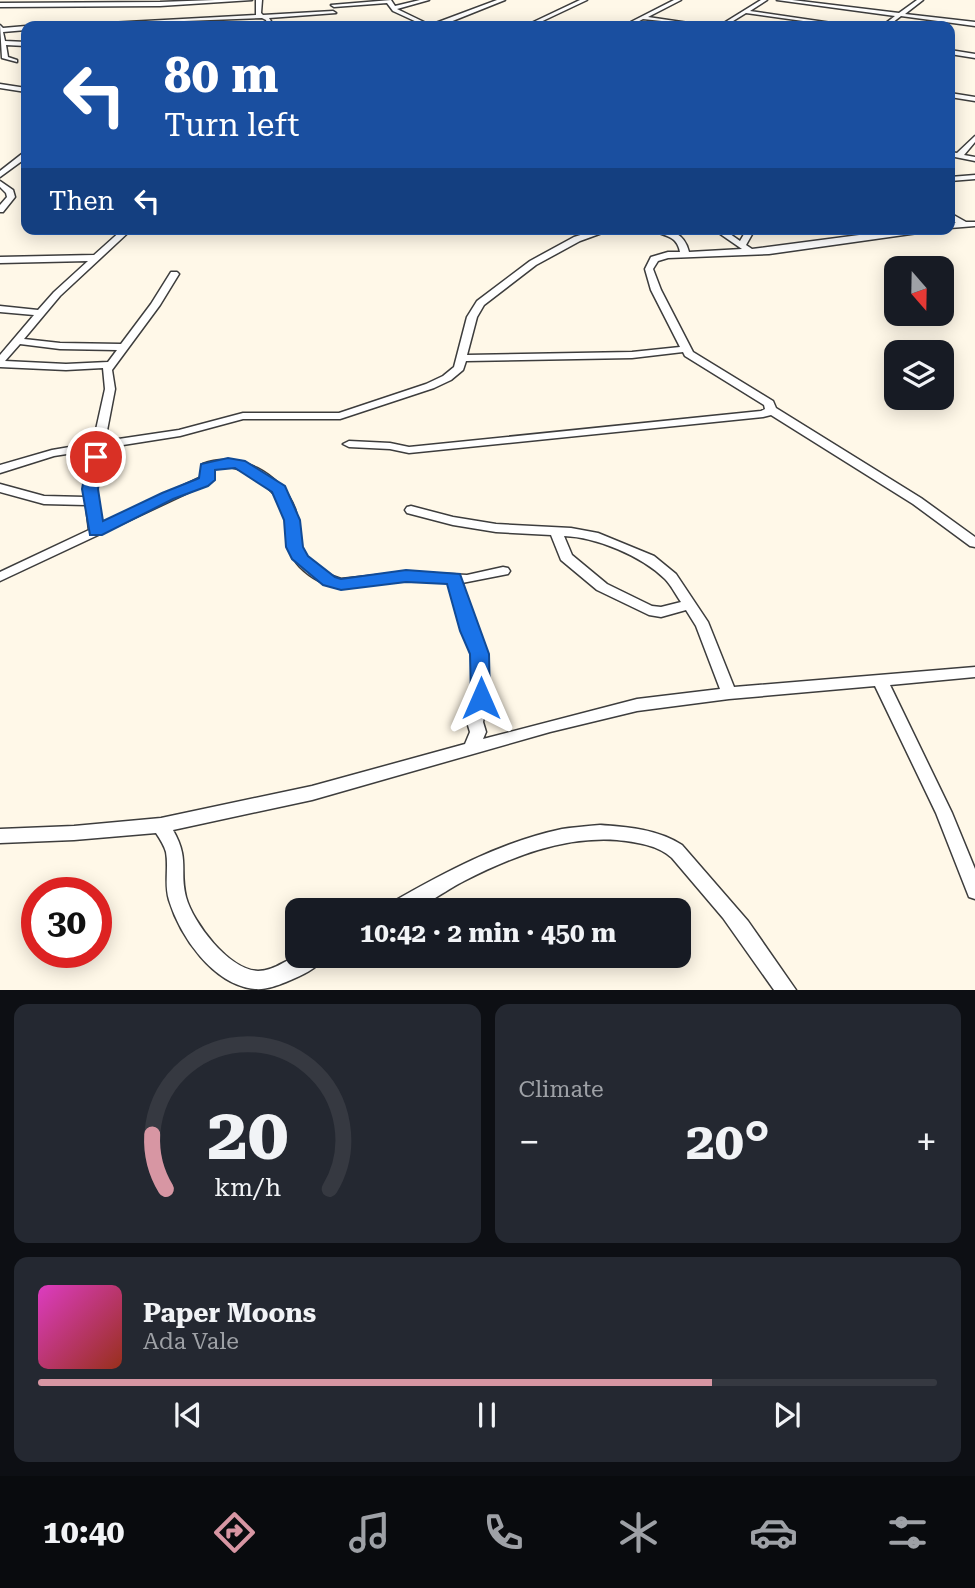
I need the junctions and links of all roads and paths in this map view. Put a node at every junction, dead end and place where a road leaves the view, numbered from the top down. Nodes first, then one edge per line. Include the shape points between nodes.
1 (169, 0) edge
2 (248, 0) edge
3 (259, 0) edge
4 (426, 0) edge
5 (502, 0) edge
6 (584, 0) edge
7 (678, 0) edge
8 (764, 0) edge
9 (780, 0) edge
10 (832, 0) edge
11 (919, 0) edge
12 (221, 1) edge
13 (388, 1) edge
14 (334, 3) edge
15 (160, 4) junction
16 (177, 4) junction
17 (0, 5) edge
18 (825, 5) junction
19 (393, 8) junction
20 (747, 12) junction
21 (333, 13) junction
22 (899, 15) junction
23 (261, 16) junction
24 (644, 18) junction
25 (139, 21) edge
26 (202, 21) edge
27 (221, 21) edge
28 (269, 21) edge
29 (332, 21) dead end
30 (424, 21) edge
31 (445, 21) edge
32 (541, 21) edge
33 (637, 21) edge
34 (667, 21) edge
35 (731, 21) edge
36 (813, 21) edge
37 (891, 21) edge
38 (974, 23) edge
39 (21, 28) edge
40 (1, 29) edge
41 (2, 44) edge
42 (21, 44) edge
43 (955, 54) edge
44 (975, 56) edge
45 (2, 60) edge
46 (21, 61) edge
47 (0, 86) edge
48 (21, 90) edge
49 (955, 96) edge
50 (975, 99) edge
51 (975, 138) edge
52 (955, 155) edge
53 (960, 156) junction
54 (21, 159) edge
55 (975, 159) edge
56 (0, 175) edge
57 (975, 177) edge
58 (955, 179) edge
59 (0, 183) edge
60 (0, 210) edge
61 (121, 235) edge
62 (590, 235) edge
63 (675, 235) edge
64 (727, 235) edge
65 (747, 235) edge
66 (880, 235) edge
67 (742, 244) junction
68 (751, 252) junction
69 (685, 255) junction
70 (94, 258) junction
71 (0, 260) edge
72 (174, 274) dead end
73 (0, 309) edge
74 (39, 313) junction
75 (17, 341) junction
76 (122, 347) junction
77 (686, 349) junction
78 (463, 358) junction
79 (1, 359) edge
80 (109, 365) junction
81 (771, 410) junction
82 (349, 444) dead end
83 (100, 445) junction
84 (0, 468) edge
85 (0, 488) edge
86 (91, 501) junction
87 (411, 510) dead end
88 (96, 531) junction
89 (556, 532) junction
90 (975, 542) edge
91 (503, 571) dead end
92 (0, 577) edge
93 (454, 578) junction
94 (688, 605) junction
95 (975, 672) edge
96 (881, 682) junction
97 (729, 693) junction
98 (471, 748) junction
99 (161, 825) junction
100 (0, 836) edge
101 (968, 854) edge
102 (975, 891) edge
103 (417, 898) edge
104 (293, 968) edge
105 (786, 989) edge

1 - 15 street
2 - 12 street
3 - 23 street
4 - 19 street
5 - 31 street
6 - 32 street
7 - 24 street
8 - 20 street
9 - 18 street
10 - 18 street
11 - 22 street
12 - 16 street
13 - 14 street
13 - 19 street
14 - 21 street
15 - 16 street
15 - 17 street
15 - 25 street
16 - 26 street via 199,7 197,18
18 - 22 street
19 - 30 street
20 - 35 street
20 - 36 street
21 - 23 street
21 - 29 street
22 - 37 street
22 - 38 street
23 - 27 street
23 - 28 street
24 - 33 street
24 - 34 street
39 - 40 street
40 - 41 street
41 - 42 street
41 - 45 street
43 - 44 street
45 - 46 street
47 - 48 street
49 - 50 street
51 - 53 street
52 - 53 street
53 - 55 street
54 - 56 street
57 - 58 street
59 - 60 street via 14,192
61 - 70 street
62 - 78 street via 533,263 480,303 472,317
63 - 69 street
64 - 67 street
65 - 67 street
66 - 68 street
67 - 68 street
68 - 69 street
69 - 77 street via 657,257 649,269
70 - 71 street
70 - 74 street
72 - 76 street
73 - 74 street
74 - 75 street
75 - 76 street
75 - 79 street
76 - 80 street
77 - 78 street via 606,356
77 - 81 street via 769,403
78 - 83 street via 447,379 346,414 243,416 180,433
79 - 80 street
80 - 83 street via 110,389
81 - 82 street via 758,415 409,450
81 - 90 street
83 - 84 street
83 - 86 street via 93,466
85 - 86 street via 44,500
86 - 88 street
87 - 89 street via 496,528
88 - 92 street
88 - 93 street via 202,483 207,480 207,467 228,462 240,464 279,489 301,559 329,581
89 - 94 street via 598,537 649,559 671,577
89 - 94 street via 566,556 602,587 649,610 661,612
91 - 93 street
93 - 98 street via 481,660 478,732
94 - 97 street via 702,625
95 - 96 street
96 - 97 street
96 - 101 street
97 - 98 street via 637,705
98 - 99 street via 312,793
99 - 100 street
99 - 104 street via 174,850 176,895 183,916 206,947 234,974 254,981
101 - 102 street
103 - 105 street via 496,856 533,844 579,834 636,835 671,846 736,917

